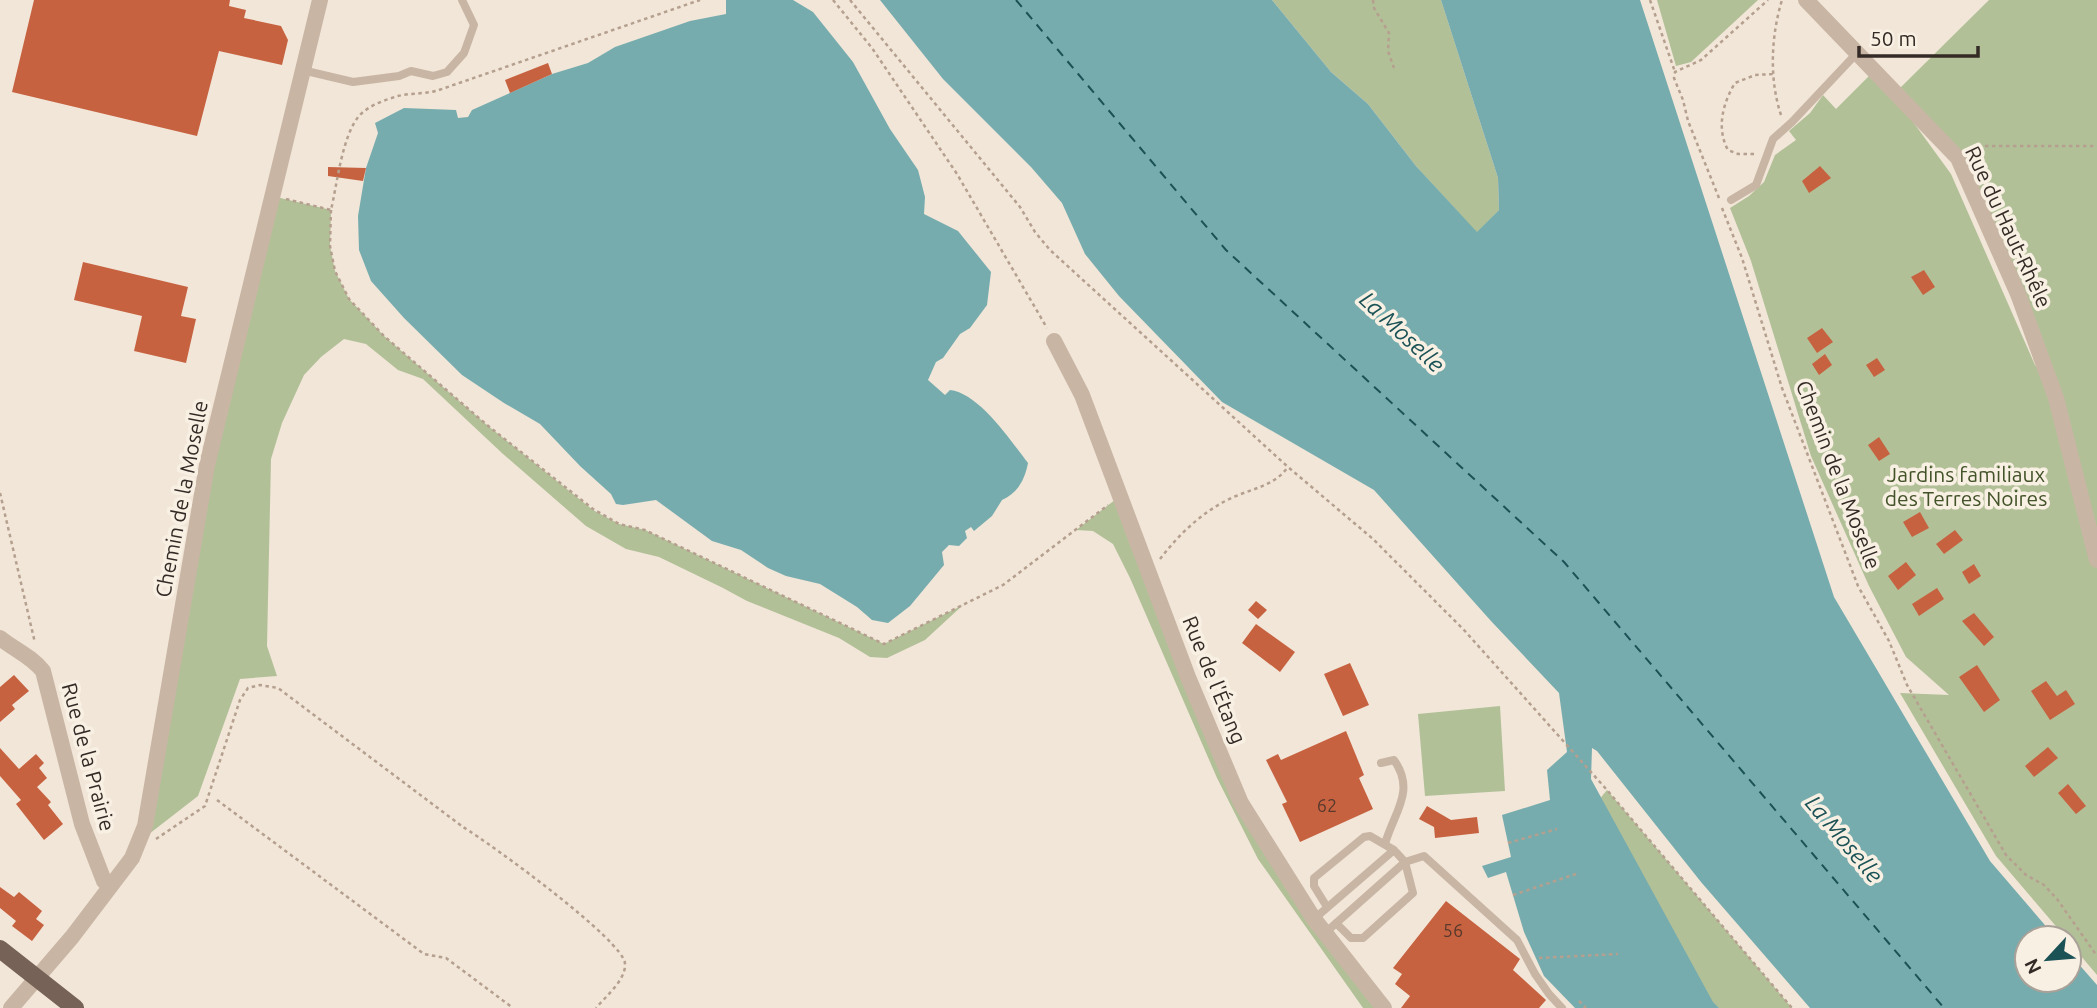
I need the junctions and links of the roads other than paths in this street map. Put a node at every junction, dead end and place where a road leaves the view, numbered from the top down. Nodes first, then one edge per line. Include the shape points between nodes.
1 (320, 0) edge
2 (462, 0) edge
3 (1805, 0) edge
4 (1857, 53) junction
5 (302, 70) junction
6 (1731, 200) dead end
7 (1054, 341) road end
8 (2097, 560) edge
9 (0, 638) edge
10 (13, 649) junction
11 (0, 660) edge
12 (1381, 763) dead end
13 (1385, 844) junction
14 (1394, 850) junction
15 (1405, 862) junction
16 (109, 887) junction
17 (1327, 907) junction
18 (1314, 919) junction
19 (1330, 928) junction
20 (0, 949) edge
21 (36, 978) junction
22 (11, 1008) edge
23 (75, 1008) edge
24 (1384, 1008) edge
25 (1562, 1008) edge

1 - 5 street, Chemin de la Moselle
2 - 5 lane via 474,25 464,53 447,72 433,76 411,71 353,82
3 - 4 street, Rue du Haut-Rhêle
4 - 6 lane via 1773,139 1756,185
4 - 8 street, Rue du Haut-Rhêle via 1958,158 2018,294 2056,398
5 - 16 street, Chemin de la Moselle via 207,465 145,825 131,858
7 - 18 street, Rue de l'Étang via 1082,395 1188,677 1241,803
9 - 10 street
10 - 11 street
10 - 16 street, Rue de la Prairie via 34,659 43,671 82,824
12 - 13 lane via 1394,760 1402,771 1405,795
13 - 14 lane
13 - 17 lane via 1364,837 1314,878
14 - 15 lane
14 - 17 lane
15 - 19 lane
15 - 19 lane via 1413,893 1363,937
15 - 25 lane via 1424,856 1517,940 1535,974
16 - 21 street, Chemin de la Moselle
17 - 18 lane
18 - 19 street, Rue de l'Étang
19 - 24 street, Rue de l'Étang
20 - 21 main road
21 - 22 street, Chemin de la Moselle
21 - 23 main road

